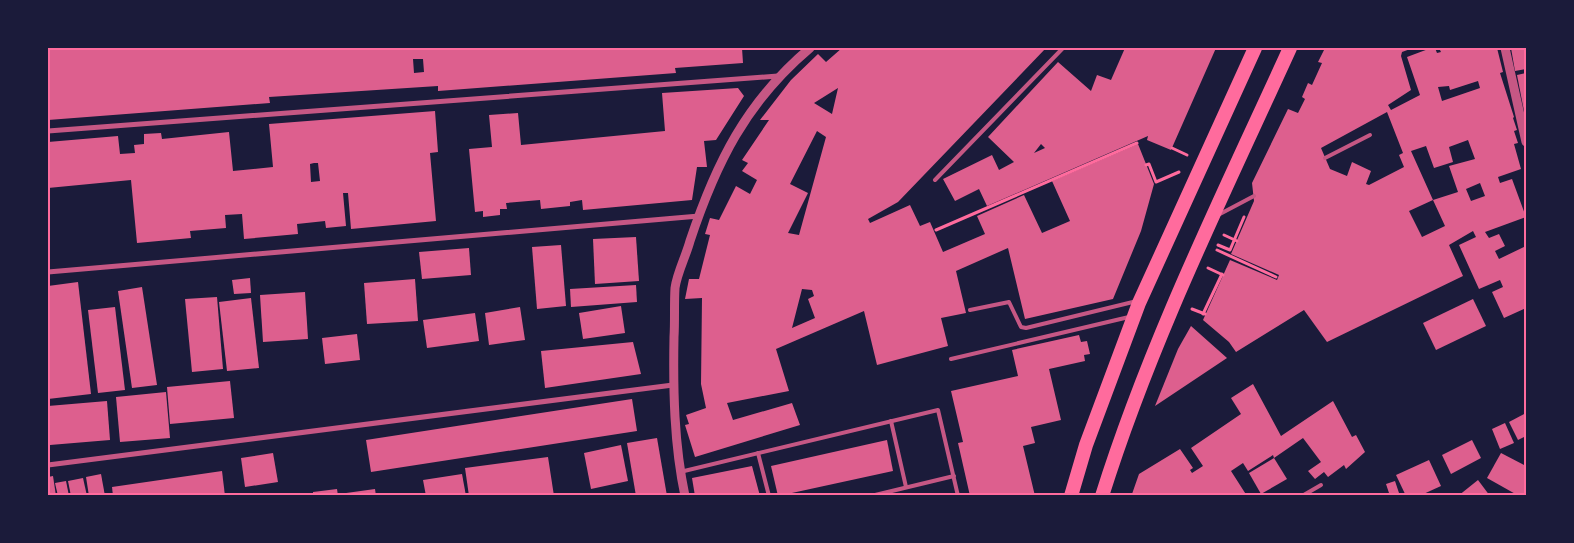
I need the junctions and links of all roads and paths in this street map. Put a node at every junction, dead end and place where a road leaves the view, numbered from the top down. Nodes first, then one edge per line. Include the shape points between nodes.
1 (810, 48) edge
2 (1063, 48) edge
3 (1254, 48) edge
4 (1290, 48) edge
5 (1505, 48) edge
6 (778, 76) junction
7 (48, 131) edge
8 (1370, 135) dead end
9 (1137, 142) dead end
10 (1526, 142) edge
11 (1172, 148) dead end
12 (1188, 155) dead end
13 (1326, 158) dead end
14 (1146, 165) dead end
15 (1181, 172) dead end
16 (936, 180) dead end
17 (1254, 196) dead end
18 (699, 216) junction
19 (1245, 216) dead end
20 (1212, 218) junction
21 (936, 230) dead end
22 (1222, 234) dead end
23 (1236, 240) junction
24 (1216, 244) dead end
25 (1214, 249) dead end
26 (1207, 268) dead end
27 (48, 272) edge
28 (1276, 277) dead end
29 (1140, 300) junction
30 (1190, 309) dead end
31 (970, 310) dead end
32 (1134, 316) junction
33 (951, 359) dead end
34 (673, 386) junction
35 (891, 421) junction
36 (758, 453) junction
37 (48, 465) edge
38 (680, 472) junction
39 (954, 476) junction
40 (1321, 485) dead end
41 (906, 487) junction
42 (684, 496) edge
43 (769, 496) edge
44 (871, 496) edge
45 (958, 496) edge
46 (1071, 496) edge
47 (1102, 496) edge
48 (1302, 496) edge

1 - 6 street
2 - 16 lane
3 - 29 highway
4 - 20 highway
5 - 10 street
6 - 7 street
6 - 18 street via 732,142
8 - 13 lane
9 - 21 path
11 - 12 path
14 - 15 path via 1149,164 1156,182
17 - 20 lane
18 - 27 street
18 - 34 street via 676,286
19 - 23 path
20 - 47 highway via 1140,383
22 - 23 path
23 - 24 path via 1230,250
25 - 28 path
26 - 30 path via 1222,274 1204,314
29 - 31 lane via 1026,328 1020,327 1009,302
29 - 32 highway
32 - 33 lane
32 - 46 highway
34 - 37 street
34 - 38 street
35 - 36 lane
35 - 39 lane via 938,410
35 - 41 lane
36 - 38 lane
36 - 43 lane
38 - 42 street
39 - 41 lane
39 - 45 lane
40 - 48 lane
41 - 44 lane

